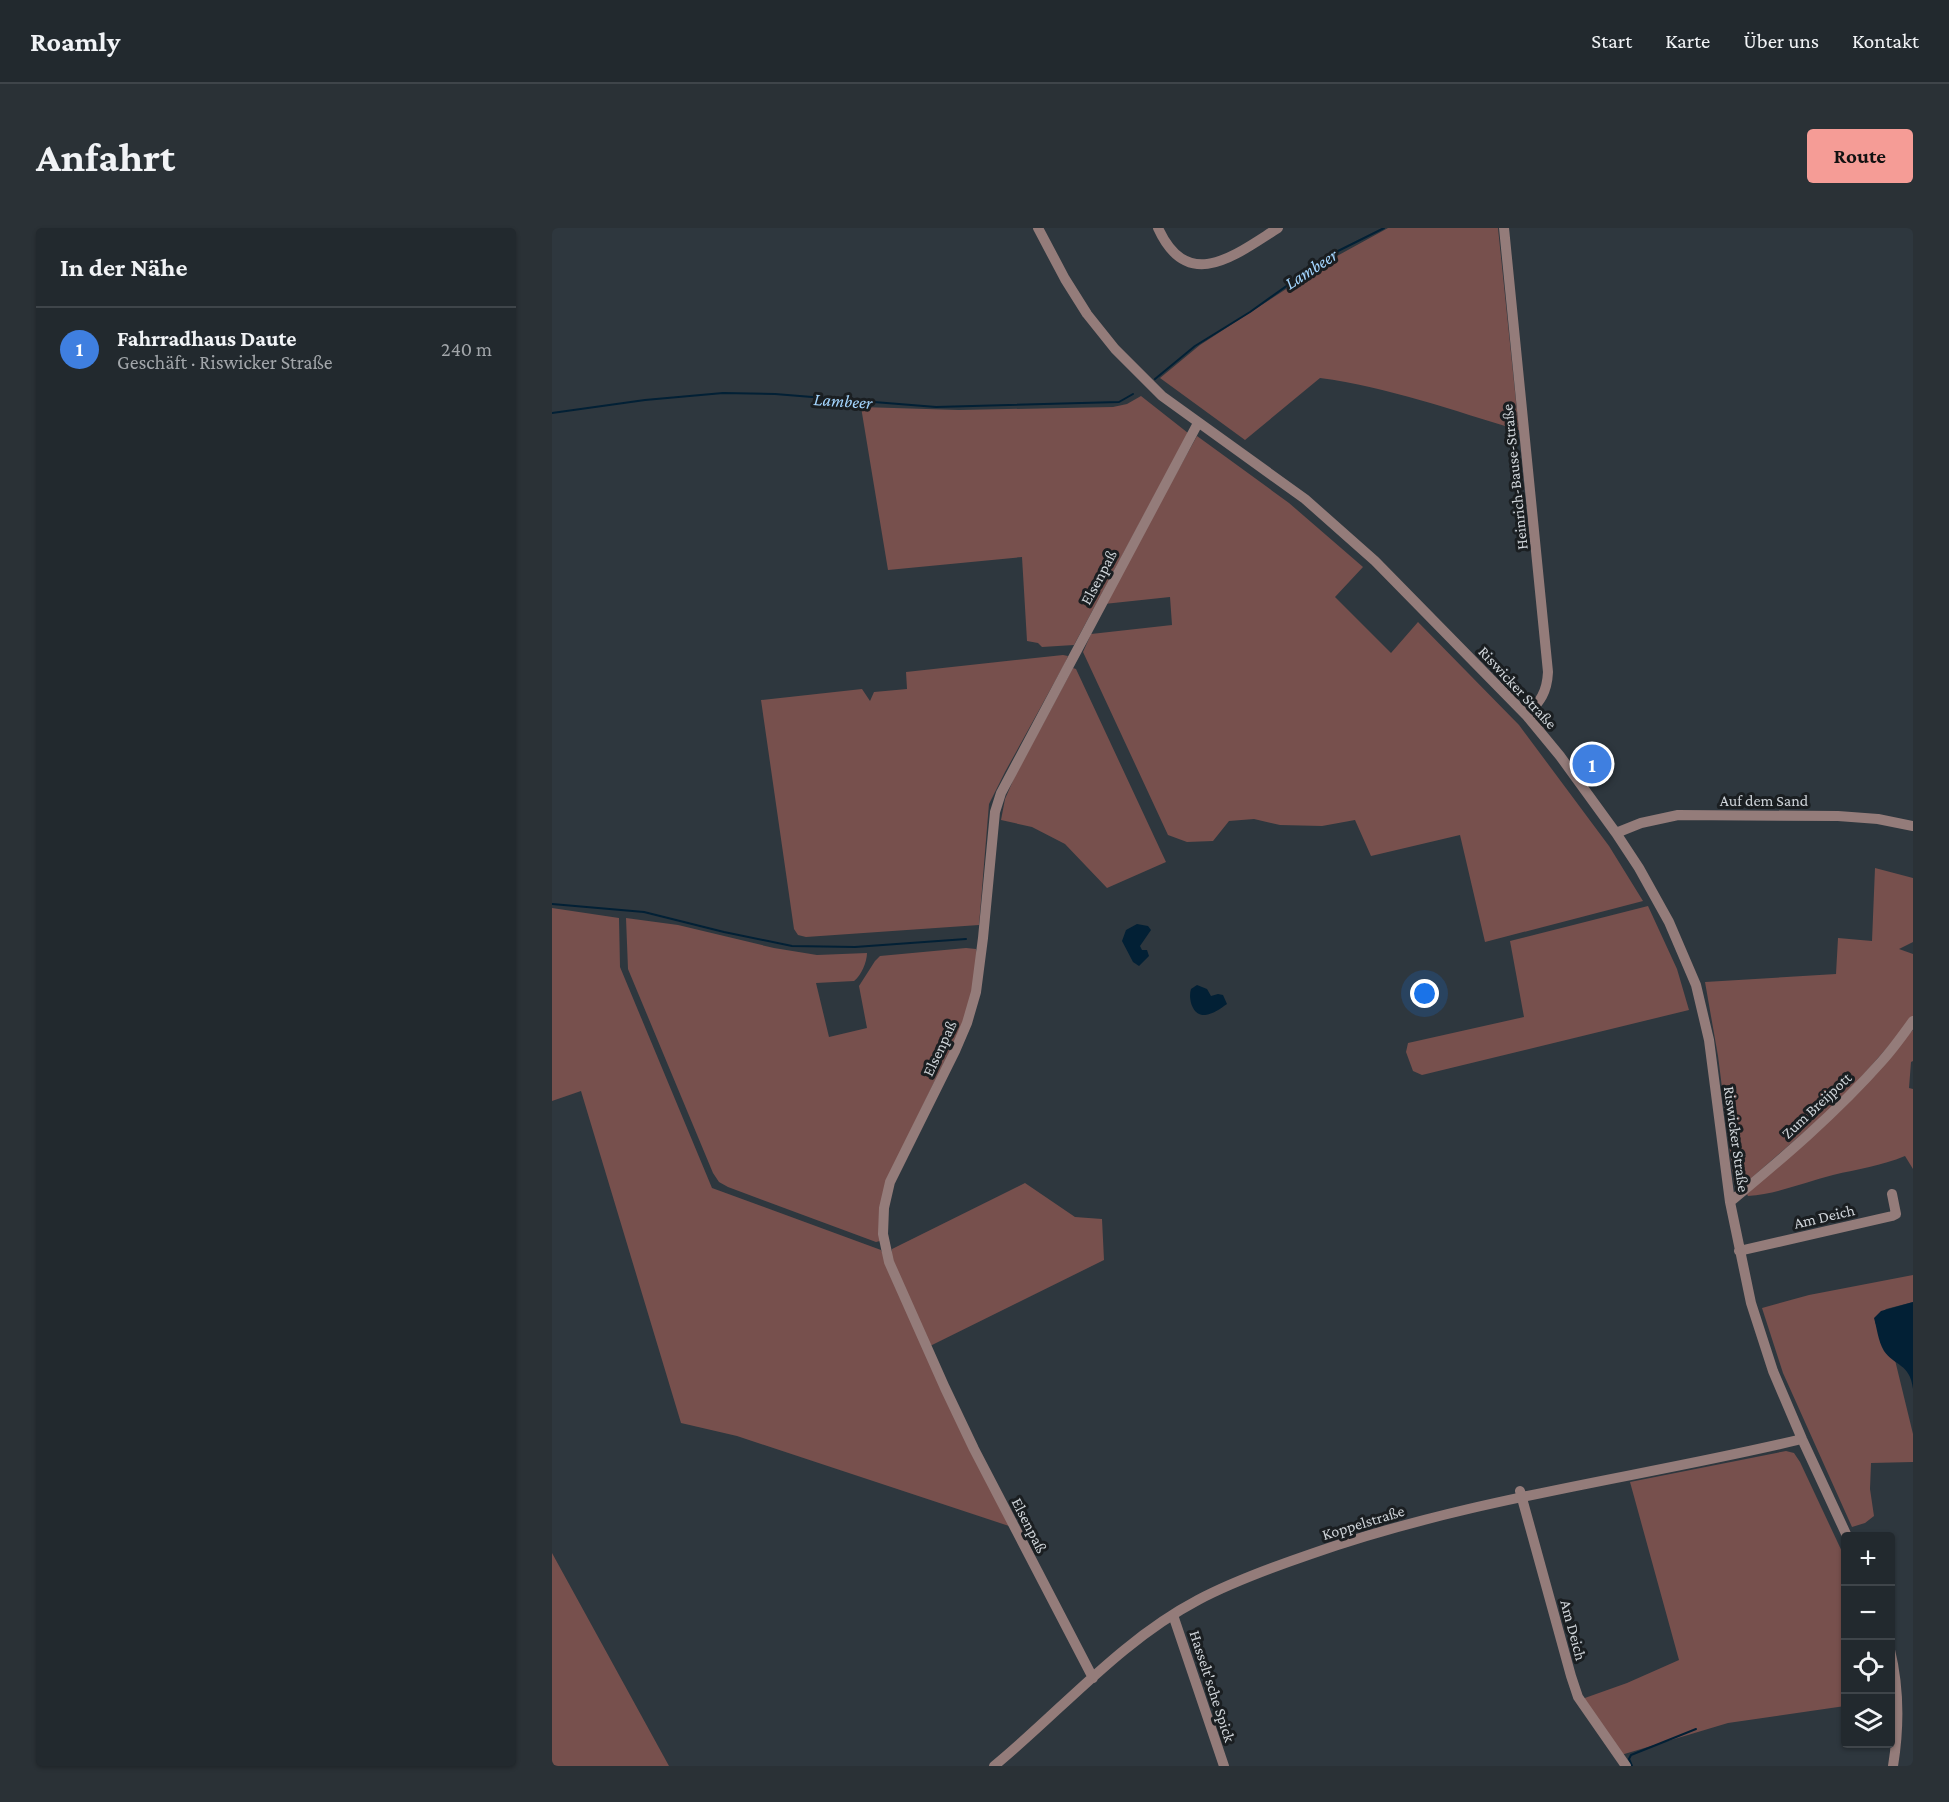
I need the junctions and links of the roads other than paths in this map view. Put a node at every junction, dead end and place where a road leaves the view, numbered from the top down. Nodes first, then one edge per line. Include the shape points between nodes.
1 (1038, 228) edge
2 (1158, 228) edge
3 (1278, 228) edge
4 (1504, 228) edge
5 (1198, 423) junction
6 (1527, 716) junction
7 (1913, 826) edge
8 (1616, 833) junction
9 (1913, 1022) edge
10 (1892, 1194) dead end
11 (1730, 1202) junction
12 (1739, 1251) junction
13 (1802, 1439) junction
14 (1521, 1494) junction
15 (1845, 1532) edge
16 (1173, 1615) junction
17 (1093, 1678) junction
18 (1895, 1680) edge
19 (994, 1766) edge
20 (1224, 1766) edge
21 (1626, 1766) edge
22 (1893, 1766) edge

1 - 5 street, Riswicker Straße via 1065,279 1115,349 1162,396
2 - 3 street via 1165,244 1178,258 1206,266 1235,255
4 - 6 street, Heinrich-Bause-Straße via 1548,672 1547,688
5 - 6 street, Riswicker Straße via 1305,499 1375,561
5 - 17 street, Elsenpaß via 1001,793 995,812 976,992 967,1023 891,1182 884,1208 885,1246 901,1292 974,1449
6 - 8 street, Riswicker Straße
7 - 8 street, Auf dem Sand via 1838,816 1678,815
8 - 11 street, Riswicker Straße via 1668,922 1696,985 1708,1040
9 - 11 street, Zum Breijpott via 1844,1102
10 - 12 street, Am Deich via 1896,1210 1892,1216
11 - 12 street, Riswicker Straße
12 - 13 street, Riswicker Straße via 1773,1371
13 - 14 street, Koppelstraße
13 - 15 street, Riswicker Straße
14 - 16 street, Koppelstraße via 1343,1543 1241,1580
14 - 21 street, Am Deich via 1578,1696
16 - 17 street, Koppelstraße
16 - 20 street, Hasselt'sche Spick
17 - 19 street, Koppelstraße
18 - 22 street via 1897,1742

